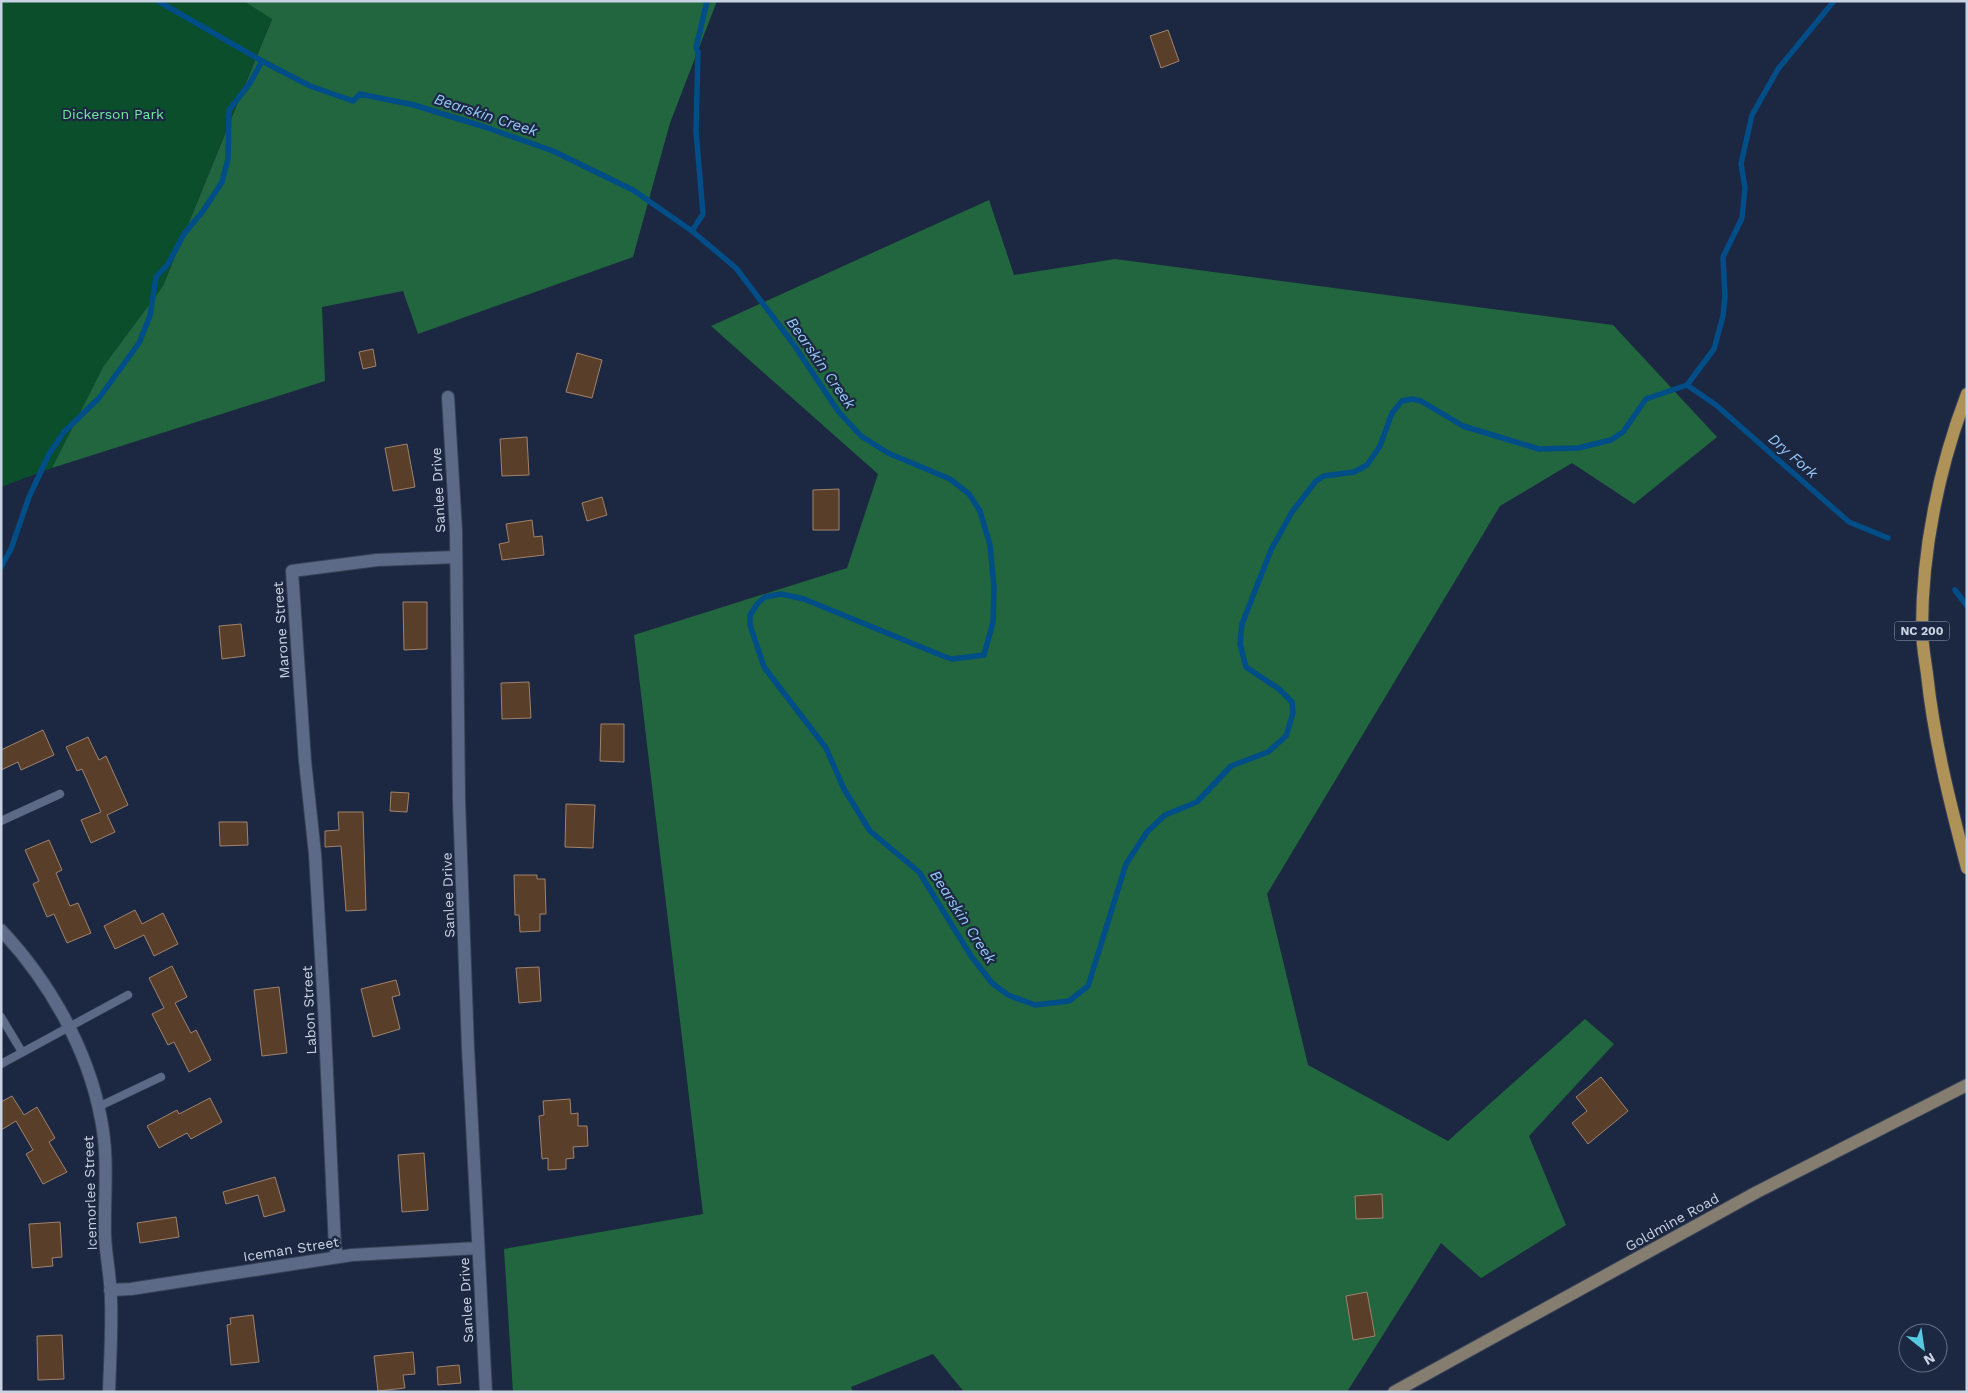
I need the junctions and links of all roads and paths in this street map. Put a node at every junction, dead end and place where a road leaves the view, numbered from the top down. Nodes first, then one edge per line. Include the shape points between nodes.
1 (1967, 394) edge
2 (448, 396) dead end
3 (456, 556) junction
4 (305, 761) joint
5 (60, 794) dead end
6 (1, 821) edge
7 (1967, 868) edge
8 (1, 930) edge
9 (128, 995) dead end
10 (1, 1017) edge
11 (68, 1027) junction
12 (22, 1052) junction
13 (1, 1064) edge
14 (161, 1077) dead end
15 (1967, 1085) edge
16 (98, 1107) junction
17 (478, 1248) junction
18 (338, 1257) junction
19 (110, 1290) junction
20 (109, 1392) edge
21 (486, 1392) edge
22 (1394, 1392) edge

1 - 7 main road, NC 200 via 1944,465 1931,532 1922,630 1931,715
2 - 3 street, Sanlee Drive
3 - 4 street, Marone Street via 377,560 292,571
3 - 17 street, Sanlee Drive via 459,802
4 - 18 street, Labon Street via 315,854
5 - 6 lane
8 - 11 street, Icemorlee Street via 21,951
9 - 11 lane
10 - 12 lane
11 - 12 lane
11 - 16 street, Icemorlee Street via 91,1080
12 - 13 lane
14 - 16 lane
15 - 22 main road, Goldmine Road via 1757,1192
16 - 19 street, Icemorlee Street via 106,1170 105,1236
17 - 18 street, Iceman Street
17 - 21 street, Sanlee Drive
18 - 19 street, Iceman Street
19 - 20 street, Icemorlee Street

